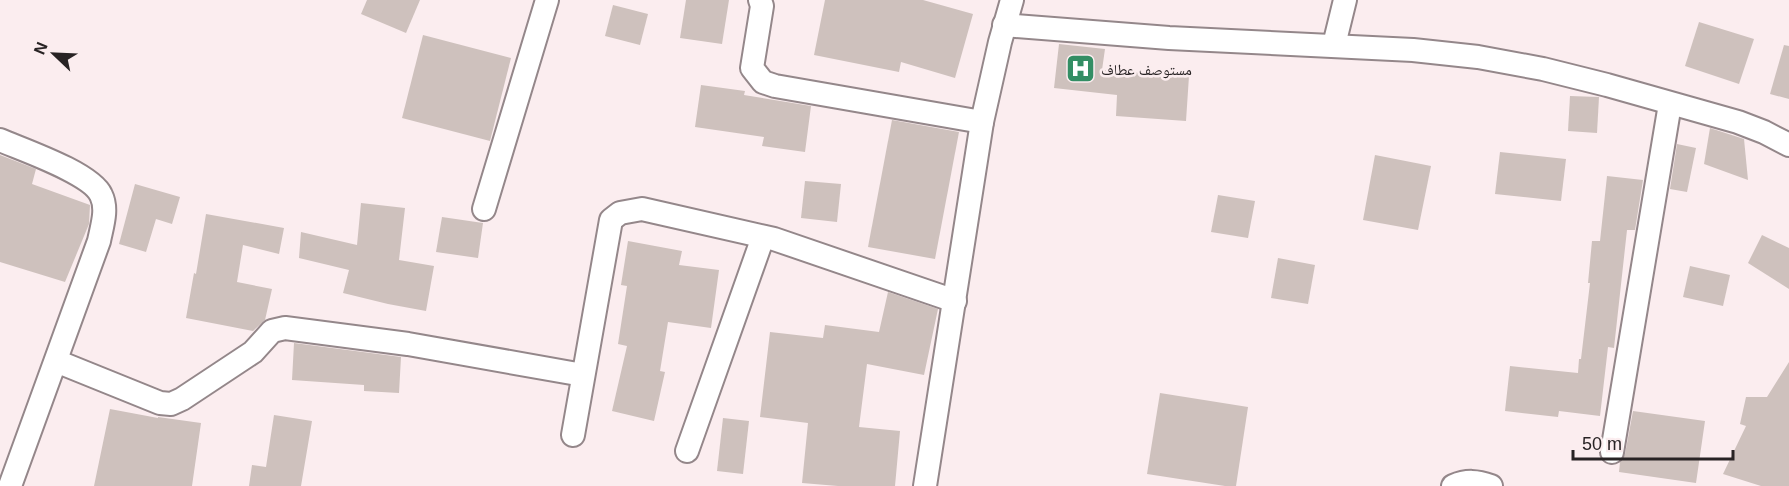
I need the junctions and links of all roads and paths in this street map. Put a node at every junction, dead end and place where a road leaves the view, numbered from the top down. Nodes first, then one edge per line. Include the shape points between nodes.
1 (547, 0) edge
2 (760, 0) edge
3 (1012, 0) edge
4 (1345, 0) edge
5 (1004, 25) junction
6 (1334, 45) junction
7 (1670, 104) junction
8 (982, 122) junction
9 (0, 140) edge
10 (1789, 145) edge
11 (484, 209) dead end
12 (763, 237) junction
13 (955, 301) junction
14 (56, 361) junction
15 (583, 375) junction
16 (573, 435) dead end
17 (687, 451) dead end
18 (1611, 452) dead end
19 (10, 486) edge
20 (925, 486) edge
21 (1453, 486) edge
22 (1491, 486) edge

1 - 11 street
2 - 8 street via 752,68 762,82
3 - 5 street
4 - 6 street
5 - 6 street
5 - 8 street
6 - 7 street via 1478,57 1543,69
7 - 10 street via 1738,122
7 - 18 street
8 - 13 street
9 - 14 street via 92,182 105,209 99,241
12 - 13 street
12 - 15 street via 642,209 620,213 611,220
12 - 17 street
13 - 20 street
14 - 15 street via 171,404 253,352 272,332 285,328 408,344
14 - 19 street
15 - 16 street
21 - 22 street via 1466,481

